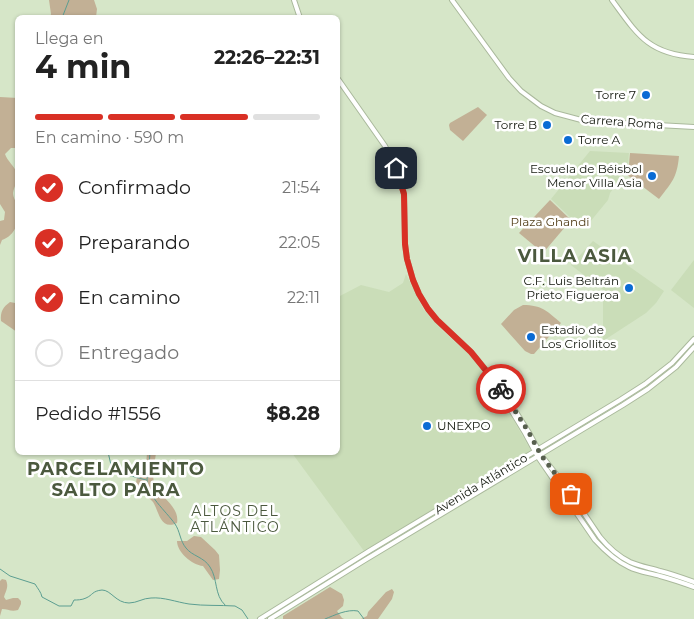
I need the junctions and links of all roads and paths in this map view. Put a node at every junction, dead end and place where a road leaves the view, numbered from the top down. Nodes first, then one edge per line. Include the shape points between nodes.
1 (294, 0) edge
2 (452, 0) edge
3 (612, 0) edge
4 (299, 15) edge
5 (694, 57) edge
6 (340, 82) edge
7 (694, 127) edge
8 (694, 339) edge
9 (694, 347) edge
10 (537, 451) junction
11 (540, 456) junction
12 (571, 494) junction
13 (568, 499) junction
14 (694, 582) edge
15 (694, 587) edge
16 (260, 619) edge
17 (270, 619) edge

1 - 4 street
2 - 7 street, Carrera Roma via 508,78 548,110 585,121
3 - 5 street via 644,39 669,54
6 - 10 street via 385,146 396,168 404,194 408,265 419,294 437,320 471,352 492,378
8 - 10 street, Avenida Atlántico via 672,363 645,384
9 - 11 street, Avenida Atlántico via 676,367 648,389
10 - 11 street
10 - 16 street, Avenida Atlántico
11 - 12 street
11 - 13 street
11 - 17 street, Avenida Atlántico
12 - 13 street
12 - 14 street via 613,551 642,566
13 - 15 street via 596,540 620,562 641,572

